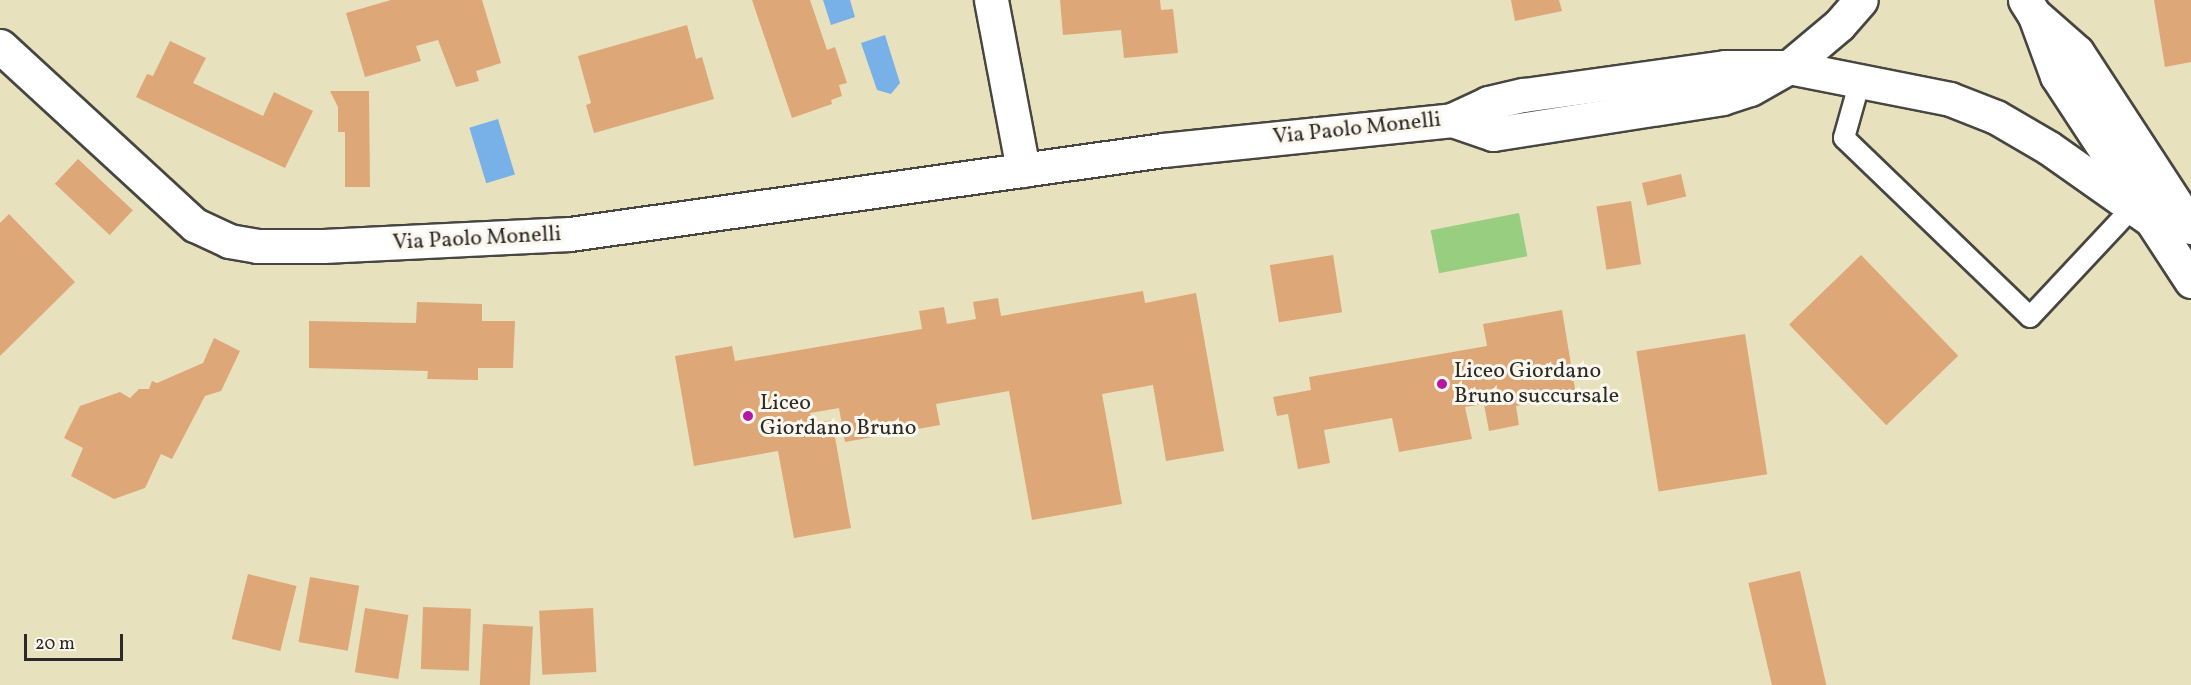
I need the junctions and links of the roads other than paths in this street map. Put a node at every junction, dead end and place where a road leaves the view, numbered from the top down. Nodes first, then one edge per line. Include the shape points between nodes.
1 (991, 0) edge
2 (1861, 0) edge
3 (2030, 8) edge
4 (0, 46) edge
5 (1789, 67) junction
6 (1860, 81) junction
7 (1023, 170) junction
8 (2142, 213) junction
9 (2191, 227) edge
10 (2191, 281) edge

1 - 7 street
2 - 5 street via 1839,25
3 - 8 street via 2057,76
3 - 9 street via 2077,52
4 - 7 street, Via Paolo Monelli via 180,214 211,234 256,246 451,243 570,234
5 - 6 street
5 - 7 street, Via Paolo Monelli via 1725,67 1524,95 1488,103 1452,120 1208,145
6 - 8 street via 1950,99 1996,117 2049,148
6 - 8 lane via 1844,138 2030,317
8 - 10 street

